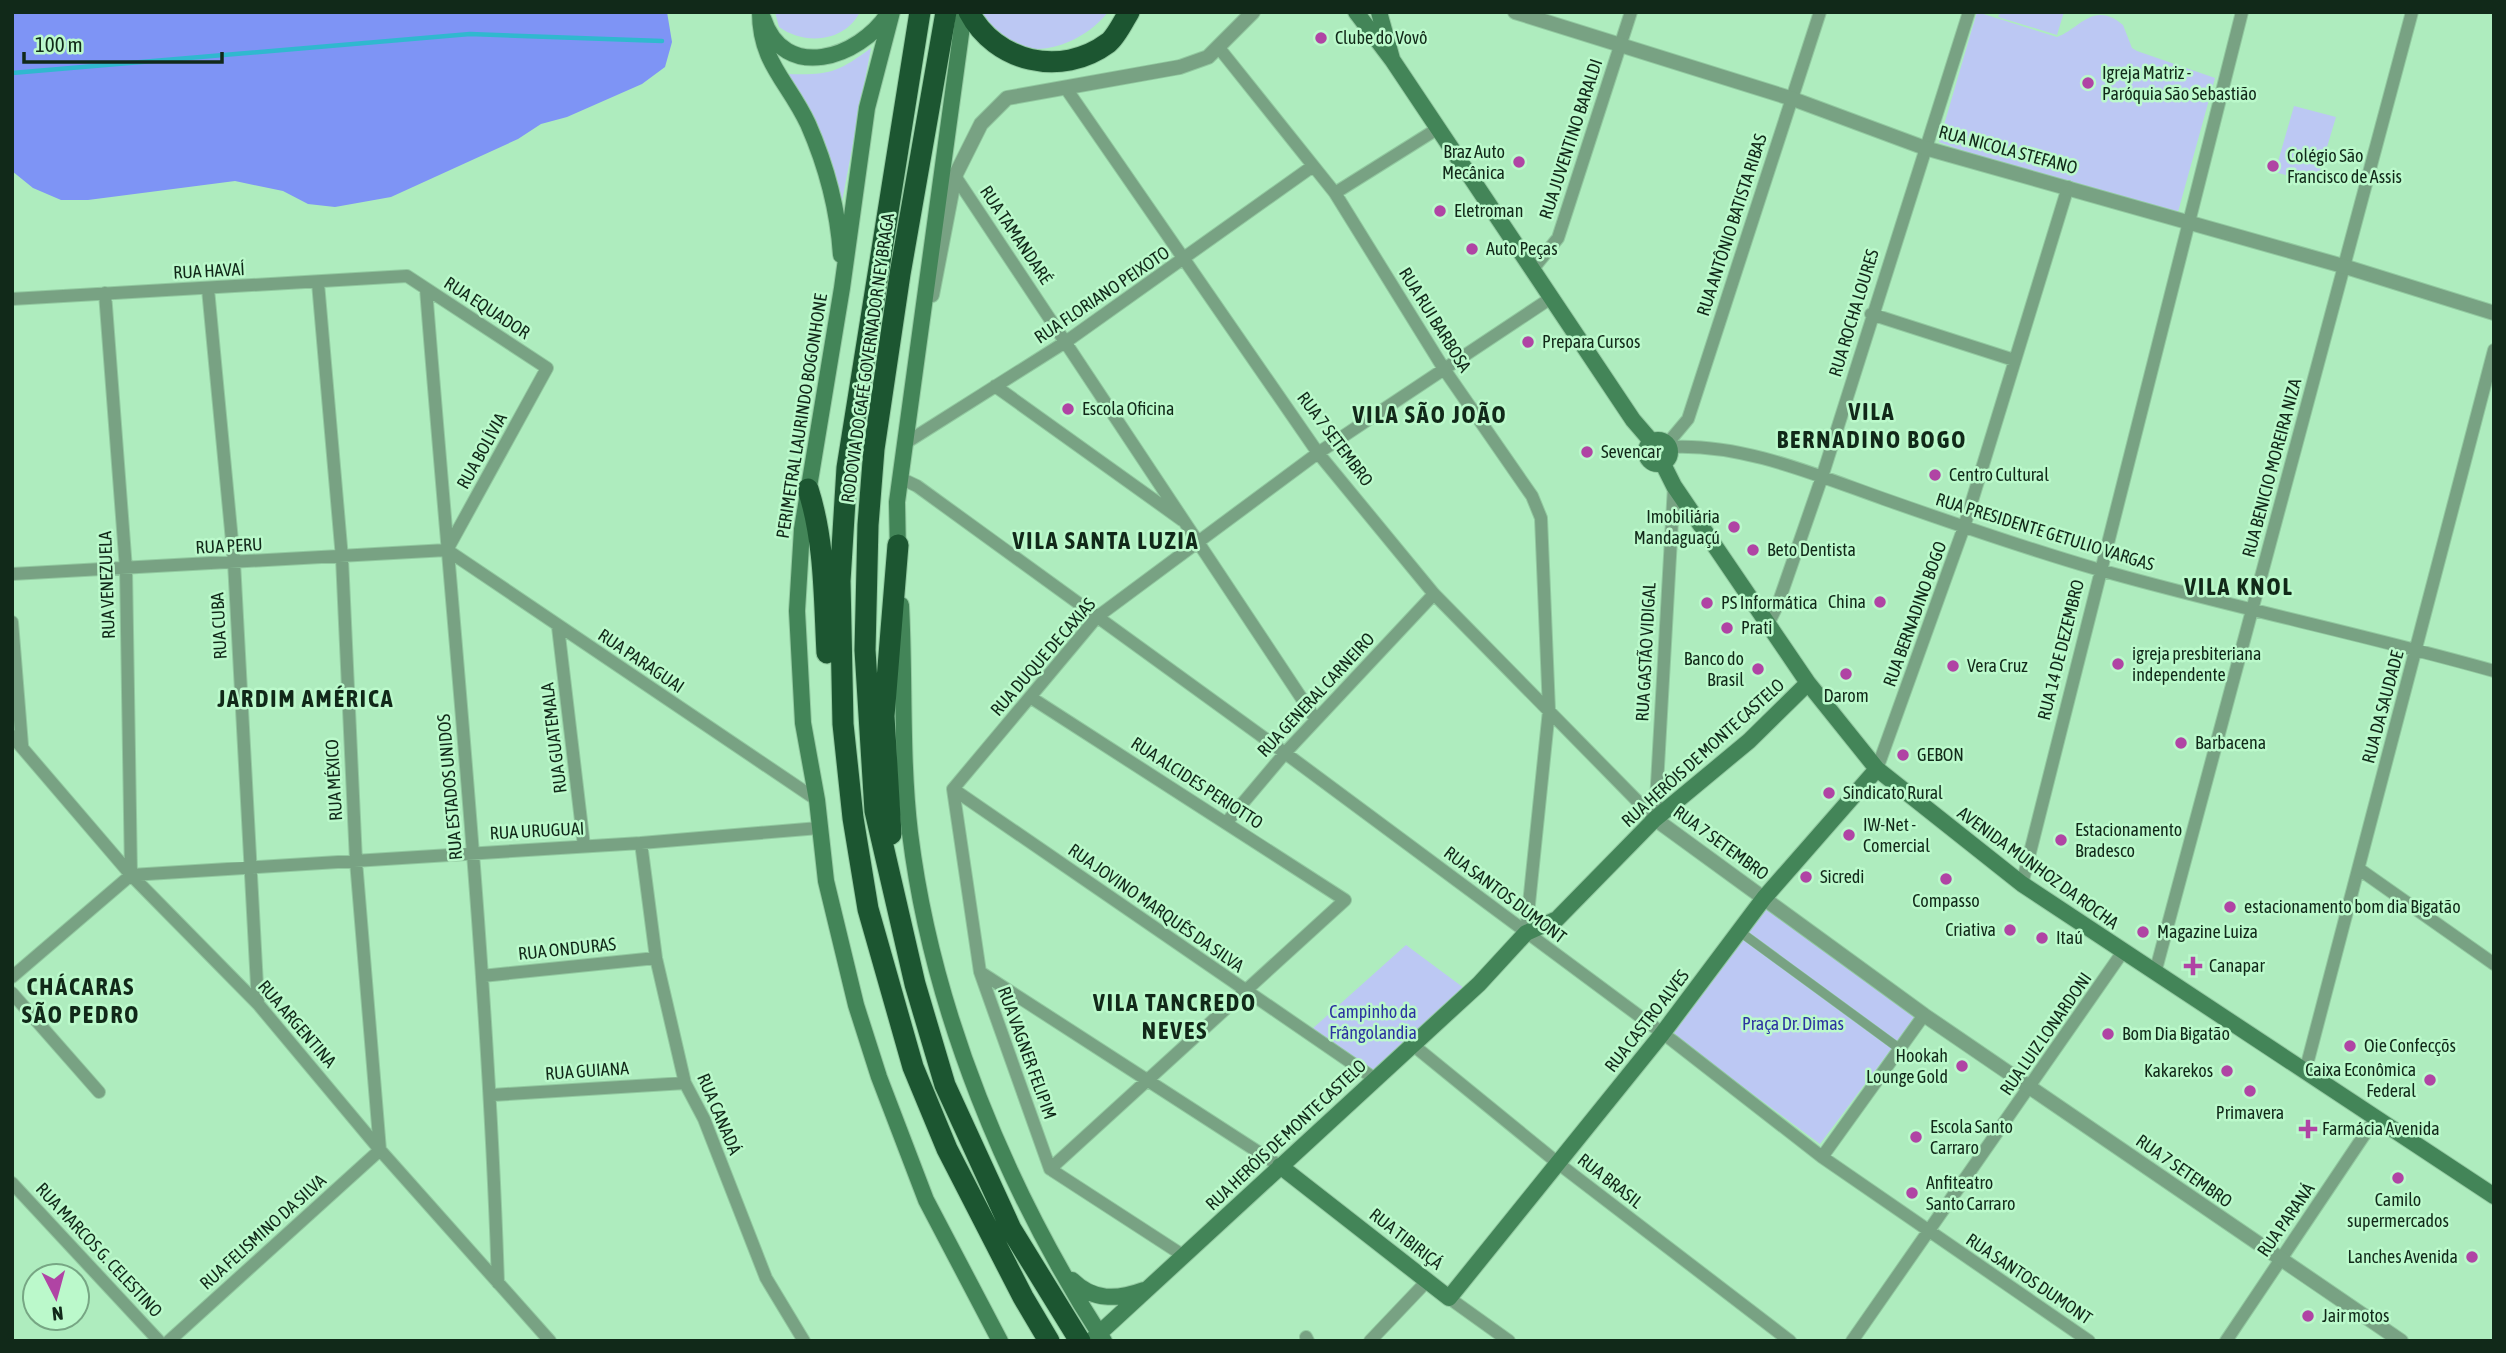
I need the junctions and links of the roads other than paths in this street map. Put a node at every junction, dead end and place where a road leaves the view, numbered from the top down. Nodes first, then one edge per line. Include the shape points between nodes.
1 (760, 12) edge
2 (891, 12) edge
3 (920, 12) edge
4 (946, 12) edge
5 (964, 12) edge
6 (969, 12) edge
7 (1129, 12) edge
8 (1253, 12) edge
9 (1356, 12) edge
10 (1379, 12) edge
11 (1516, 12) edge
12 (1631, 12) edge
13 (1820, 12) edge
14 (1969, 12) edge
15 (2242, 12) edge
16 (2412, 12) edge
17 (1621, 43) junction
18 (1219, 48) junction
19 (1393, 61) junction
20 (1065, 88) junction
21 (1793, 99) junction
22 (1437, 129) junction
23 (1926, 148) junction
24 (1313, 166) junction
25 (955, 176) junction
26 (2068, 187) junction
27 (1335, 193) junction
28 (2189, 222) junction
29 (1185, 259) junction
30 (2343, 266) junction
31 (1532, 270) junction
32 (407, 276) joint
33 (318, 283) junction
34 (842, 288) junction
35 (208, 289) junction
36 (426, 289) junction
37 (105, 293) junction
38 (1551, 298) junction
39 (12, 299) edge
40 (2494, 313) edge
41 (1871, 314) junction
42 (1068, 341) junction
43 (2494, 349) edge
44 (2014, 360) junction
45 (547, 368) joint
46 (1444, 369) junction
47 (995, 386) junction
48 (912, 390) junction
49 (904, 444) junction
50 (1663, 444) junction
51 (1318, 453) junction
52 (1663, 464) junction
53 (1822, 477) junction
54 (900, 478) junction
55 (1674, 486) junction
56 (808, 489) junction
57 (1188, 524) junction
58 (1964, 527) junction
59 (1199, 541) junction
60 (898, 545) junction
61 (447, 550) junction
62 (342, 558) junction
63 (233, 562) junction
64 (126, 569) junction
65 (2099, 570) junction
66 (12, 574) edge
67 (1434, 593) junction
68 (2252, 611) junction
69 (1097, 617) junction
70 (12, 622) edge
71 (1769, 622) junction
72 (558, 626) junction
73 (2417, 649) junction
74 (2494, 671) edge
75 (1808, 683) junction
76 (1030, 696) junction
77 (1549, 710) junction
78 (1316, 720) junction
79 (17, 741) edge
80 (1286, 753) junction
81 (1877, 769) junction
82 (953, 789) junction
83 (817, 800) junction
84 (1655, 819) junction
85 (1226, 823) junction
86 (819, 828) junction
87 (641, 843) junction
88 (584, 846) junction
89 (474, 852) junction
90 (858, 852) junction
91 (356, 861) junction
92 (248, 866) junction
93 (2359, 869) junction
94 (131, 875) junction
95 (2022, 884) junction
96 (893, 892) junction
97 (1764, 898) junction
98 (1740, 931) junction
99 (1526, 933) junction
100 (2122, 953) junction
101 (656, 958) junction
102 (2493, 959) edge
103 (979, 972) junction
104 (2155, 973) junction
105 (482, 976) junction
106 (12, 977) edge
107 (1246, 991) junction
108 (12, 993) edge
109 (258, 1004) junction
110 (1924, 1014) junction
111 (1662, 1034) junction
112 (1413, 1045) junction
113 (1900, 1049) junction
114 (2305, 1072) junction
115 (1375, 1079) junction
116 (1148, 1082) junction
117 (685, 1083) junction
118 (2030, 1088) junction
119 (99, 1092) dead end
120 (492, 1095) junction
121 (2375, 1119) junction
122 (380, 1150) junction
123 (1822, 1157) junction
124 (1559, 1164) junction
125 (1280, 1166) junction
126 (1050, 1169) junction
127 (12, 1183) edge
128 (2494, 1196) edge
129 (1927, 1232) junction
130 (1184, 1256) junction
131 (2279, 1260) junction
132 (1061, 1266) junction
133 (1428, 1280) junction
134 (498, 1283) junction
135 (1150, 1287) junction
136 (1449, 1298) junction
137 (1094, 1339) edge
138 (159, 1341) edge
139 (169, 1341) edge
140 (550, 1341) edge
141 (804, 1341) edge
142 (1000, 1341) edge
143 (1049, 1341) edge
144 (1370, 1341) edge
145 (1509, 1341) edge
146 (1790, 1341) edge
147 (1852, 1341) edge
148 (2088, 1341) edge
149 (2226, 1341) edge
150 (2401, 1341) edge

1 - 2 main road via 782,48 820,58 862,43
1 - 34 main road via 765,53 808,125 825,170 837,223
2 - 34 main road, PERIMETRAL LAURINDO BOGONHONE via 867,108
3 - 90 highway, RODOVIA DO CAFÉ GOVERNADOR NEY BRAGA via 847,468 840,580 841,662 843,724
4 - 96 highway, RODOVIA DO CAFÉ GOVERNADOR NEY BRAGA via 898,287 868,524 865,650 870,753 875,811
5 - 48 main road
6 - 7 highway via 998,48 1038,62 1069,61 1110,42
8 - 18 street
9 - 19 main road
10 - 19 main road
11 - 17 street, RUA NICOLA STEFANO
12 - 17 street, RUA JUVENTINO BARALDI
13 - 21 street, RUA ANTÔNIO BATISTA RIBAS
14 - 23 street, RUA ROCHA LOURES
15 - 28 street, RUA 14 DE DEZEMBRO
16 - 30 street, RUA BENICIO MOREIRA NIZA
17 - 21 street, RUA NICOLA STEFANO
17 - 31 street, RUA JUVENTINO BARALDI via 1558,238
18 - 20 street via 1208,57 1180,66
18 - 24 street, RUA RUI BARBOSA
19 - 22 main road
20 - 25 street via 1007,98 981,124
20 - 29 street, RUA 7 SETEMBRO
21 - 23 street, RUA NICOLA STEFANO
21 - 50 street, RUA ANTÔNIO BATISTA RIBAS via 1688,419
22 - 27 street
22 - 31 main road
23 - 26 street, RUA NICOLA STEFANO
23 - 41 street, RUA ROCHA LOURES
24 - 27 street, RUA RUI BARBOSA
24 - 29 street, RUA FLORIANO PEIXOTO
25 - 42 street, RUA TAMANDARÉ
25 - 48 street
26 - 28 street, RUA NICOLA STEFANO
26 - 44 street, RUA BERNADINO BOGO
27 - 46 street, RUA RUI BARBOSA
28 - 30 street, RUA NICOLA STEFANO
28 - 65 street, RUA 14 DE DEZEMBRO
29 - 42 street, RUA FLORIANO PEIXOTO
29 - 51 street, RUA 7 SETEMBRO
30 - 40 street, RUA NICOLA STEFANO
30 - 68 street, RUA BENICIO MOREIRA NIZA
31 - 38 main road
32 - 33 street, RUA HAVAÍ
32 - 36 street, RUA EQUADOR
33 - 35 street, RUA HAVAÍ
33 - 62 street, RUA MÉXICO
34 - 56 main road, PERIMETRAL LAURINDO BOGONHONE
35 - 37 street, RUA HAVAÍ
35 - 63 street, RUA CUBA
36 - 45 street, RUA EQUADOR
36 - 61 street, RUA ESTADOS UNIDOS
37 - 39 street, RUA HAVAÍ
37 - 64 street, RUA VENEZUELA
38 - 46 street, RUA DUQUE DE CAXIAS
38 - 50 main road via 1633,420
41 - 44 street
41 - 53 street, RUA ROCHA LOURES
42 - 47 street, RUA FLORIANO PEIXOTO
42 - 57 street, RUA TAMANDARÉ
43 - 73 street, RUA DA SAUDADE
44 - 58 street, RUA BERNADINO BOGO
45 - 61 street, RUA BOLÍVIA
46 - 51 street, RUA DUQUE DE CAXIAS
46 - 77 street, RUA RUI BARBOSA via 1532,496 1541,518
47 - 49 street, RUA FLORIANO PEIXOTO
47 - 57 street, RUA TAMANDARÉ
48 - 49 main road
49 - 54 main road
50 - 52 main road via 1669,458
50 - 52 main road via 1647,448 1651,463
50 - 53 street, RUA PRESIDENTE GETULIO VARGAS via 1736,452
51 - 59 street, RUA DUQUE DE CAXIAS
51 - 67 street, RUA 7 SETEMBRO
52 - 55 main road, AVENIDA MUNHOZ DA ROCHA
53 - 58 street, RUA PRESIDENTE GETULIO VARGAS
53 - 71 street, RUA ROCHA LOURES
54 - 60 main road
54 - 69 street, RUA SANTOS DUMONT
55 - 71 main road, AVENIDA MUNHOZ DA ROCHA
55 - 84 street, RUA GASTÃO VIDIGAL
56 - 83 main road, PERIMETRAL LAURINDO BOGONHONE via 797,611 803,723
56 - 90 highway via 822,566 831,718 844,805
57 - 59 street, RUA TAMANDARÉ
58 - 65 street, RUA PRESIDENTE GETULIO VARGAS
58 - 81 street, RUA BERNADINO BOGO
59 - 69 street, RUA DUQUE DE CAXIAS
59 - 78 street, RUA TAMANDARÉ
60 - 96 highway via 884,716
60 - 132 main road via 907,796 929,933 968,1073
61 - 62 street, RUA PERU
61 - 72 street, RUA PARAGUAI
61 - 89 street, RUA ESTADOS UNIDOS
62 - 63 street, RUA PERU
62 - 91 street, RUA MÉXICO
63 - 64 street, RUA PERU
63 - 92 street, RUA CUBA
64 - 66 street, RUA PERU
64 - 94 street, RUA VENEZUELA
65 - 68 street, RUA PRESIDENTE GETULIO VARGAS
65 - 95 street, RUA 14 DE DEZEMBRO
67 - 77 street, RUA 7 SETEMBRO
67 - 78 street, RUA GENERAL CARNEIRO
68 - 73 street, RUA PRESIDENTE GETULIO VARGAS
68 - 104 street, RUA BENICIO MOREIRA NIZA
69 - 76 street, RUA DUQUE DE CAXIAS
69 - 80 street, RUA SANTOS DUMONT
70 - 79 street
71 - 75 main road, AVENIDA MUNHOZ DA ROCHA
72 - 83 street, RUA PARAGUAI
72 - 88 street, RUA GUATEMALA
73 - 74 street, RUA PRESIDENTE GETULIO VARGAS
73 - 93 street, RUA DA SAUDADE
75 - 81 main road, AVENIDA MUNHOZ DA ROCHA
75 - 84 main road, RUA HERÓIS DE MONTE CASTELO via 1749,741
76 - 82 street, RUA DUQUE DE CAXIAS
76 - 85 street, RUA ALCIDES PERIOTTO
77 - 84 street, RUA 7 SETEMBRO
77 - 99 street, RUA RUI BARBOSA
78 - 80 street, RUA GENERAL CARNEIRO
79 - 94 street, RUA ARGENTINA
80 - 85 street, RUA GENERAL CARNEIRO
80 - 99 street, RUA SANTOS DUMONT
81 - 95 main road, AVENIDA MUNHOZ DA ROCHA
81 - 97 main road, RUA CASTRO ALVES
82 - 103 street, RUA VAGNER FELIPIM
82 - 107 street, RUA JOVINO MARQUÊS DA SILVA
83 - 86 main road, PERIMETRAL LAURINDO BOGONHONE
84 - 97 street, RUA 7 SETEMBRO
84 - 99 main road, RUA HERÓIS DE MONTE CASTELO via 1557,919
85 - 107 street, RUA ALCIDES PERIOTTO via 1345,900
86 - 87 street, RUA URUGUAI
86 - 142 main road, PERIMETRAL LAURINDO BOGONHONE via 826,881 853,993 895,1125 926,1200
87 - 88 street, RUA URUGUAI
87 - 101 street, RUA CANADÁ
88 - 89 street, RUA URUGUAI
89 - 91 street, RUA URUGUAI
89 - 105 street, RUA ESTADOS UNIDOS
90 - 143 highway, RODOVIA DO CAFÉ GOVERNADOR NEY BRAGA via 868,909 913,1067 947,1149
91 - 92 street, RUA URUGUAI
91 - 122 street, RUA MÉXICO
92 - 94 street, RUA URUGUAI
92 - 109 street, RUA CUBA
93 - 102 street
93 - 114 street, RUA DA SAUDADE
94 - 106 street
94 - 109 street, RUA ARGENTINA
95 - 100 main road, AVENIDA MUNHOZ DA ROCHA
96 - 137 highway, RODOVIA DO CAFÉ GOVERNADOR NEY BRAGA via 915,984 958,1117 1011,1229
97 - 98 main road, RUA CASTRO ALVES
97 - 110 street, RUA 7 SETEMBRO
98 - 111 main road, RUA CASTRO ALVES
98 - 113 street
99 - 111 street, RUA SANTOS DUMONT
99 - 112 main road, RUA HERÓIS DE MONTE CASTELO
100 - 104 main road, AVENIDA MUNHOZ DA ROCHA
100 - 118 street, RUA LUIZ LONARDONI
101 - 105 street, RUA ONDURAS
101 - 117 street, RUA CANADÁ
103 - 116 street
103 - 126 street, RUA VAGNER FELIPIM
104 - 114 main road, AVENIDA MUNHOZ DA ROCHA
105 - 120 street, RUA ESTADOS UNIDOS
107 - 115 street, RUA JOVINO MARQUÊS DA SILVA
107 - 116 street
108 - 119 street
109 - 122 street, RUA ARGENTINA
110 - 113 street
110 - 118 street, RUA 7 SETEMBRO
111 - 123 street, RUA SANTOS DUMONT
111 - 124 main road, RUA CASTRO ALVES
112 - 115 main road, RUA HERÓIS DE MONTE CASTELO
112 - 124 street, RUA BRASIL
113 - 123 street
114 - 121 main road, AVENIDA MUNHOZ DA ROCHA
115 - 125 main road, RUA HERÓIS DE MONTE CASTELO
116 - 125 street
116 - 126 street
117 - 120 street, RUA GUIANA
117 - 141 street, RUA CANADÁ via 704,1119 766,1278
118 - 129 street, RUA LUIZ LONARDONI
118 - 131 street, RUA 7 SETEMBRO
120 - 134 street, RUA ESTADOS UNIDOS
121 - 128 main road, AVENIDA MUNHOZ DA ROCHA
121 - 131 street, RUA PARANÁ
122 - 134 street, RUA ARGENTINA
122 - 139 street, RUA FELISMINO DA SILVA
123 - 129 street, RUA SANTOS DUMONT
124 - 136 main road, RUA CASTRO ALVES
124 - 146 street, RUA BRASIL
125 - 130 main road, RUA HERÓIS DE MONTE CASTELO
125 - 133 main road, RUA TIBIRIÇÁ
126 - 130 street
127 - 138 street, RUA MARCOS G. CELESTINO
129 - 147 street, RUA LUIZ LONARDONI
129 - 148 street, RUA SANTOS DUMONT
130 - 135 main road, RUA HERÓIS DE MONTE CASTELO
131 - 149 street, RUA PARANÁ
131 - 150 street, RUA 7 SETEMBRO
132 - 135 main road via 1095,1296 1119,1297
132 - 137 main road
133 - 136 main road, RUA TIBIRIÇÁ
133 - 144 street
134 - 140 street, RUA ARGENTINA
135 - 137 main road, RUA HERÓIS DE MONTE CASTELO
136 - 145 street, RUA TIBIRIÇÁ

